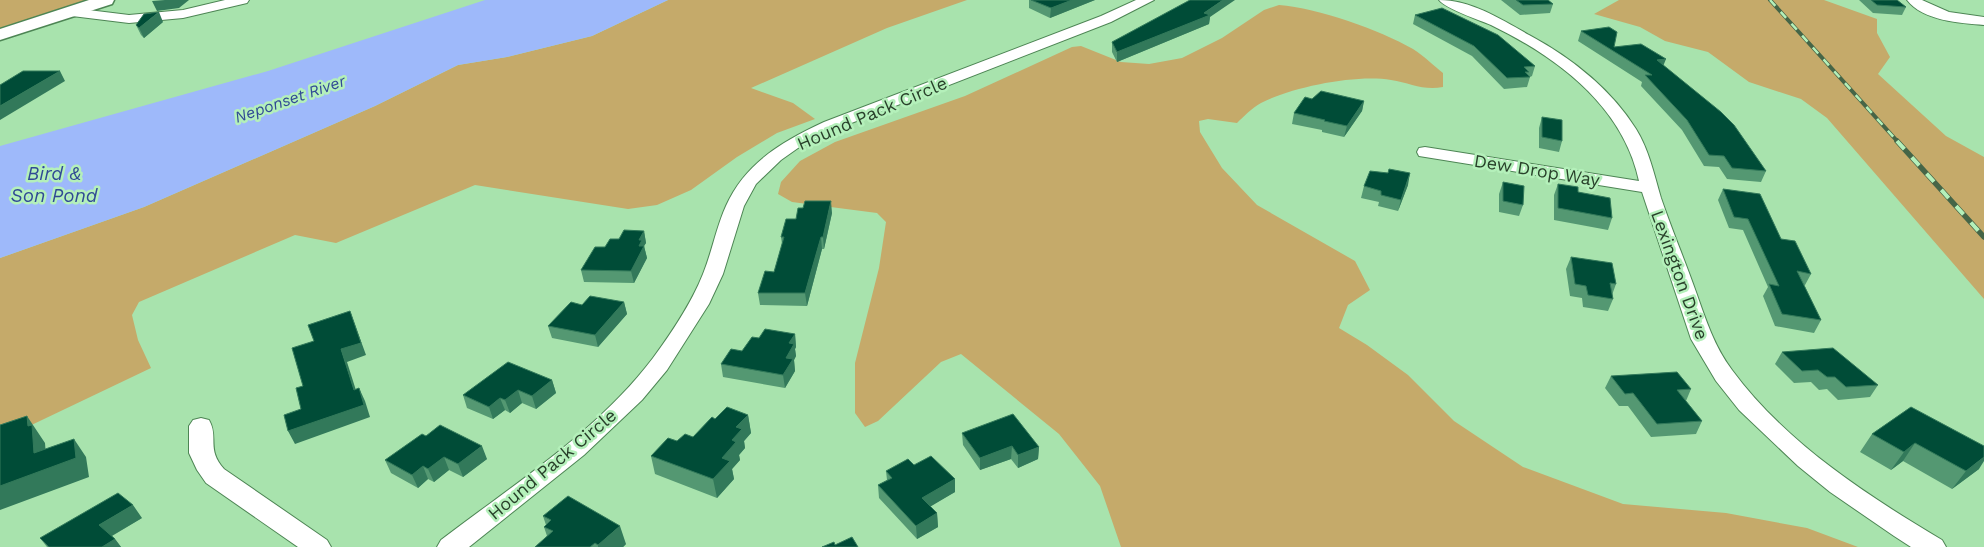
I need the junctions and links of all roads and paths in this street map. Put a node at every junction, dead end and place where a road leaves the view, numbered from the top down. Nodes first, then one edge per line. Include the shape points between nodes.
1 (106, 0) edge
2 (242, 0) edge
3 (1147, 0) edge
4 (1446, 0) edge
5 (1914, 0) edge
6 (72, 12) junction
7 (1984, 21) edge
8 (0, 35) edge
9 (1425, 152) dead end
10 (1649, 188) junction
11 (201, 426) dead end
12 (318, 547) edge
13 (450, 547) edge
14 (1933, 547) edge

1 - 6 street
2 - 6 street via 183,14 129,19
3 - 13 street, Hound Pack Circle via 819,131 773,159 741,193 700,303 656,368 588,438
4 - 10 street, Lexington Drive via 1512,30 1544,49 1598,93 1633,137
5 - 7 street via 1940,14
6 - 8 street
9 - 10 street, Dew Drop Way
10 - 14 street, Lexington Drive via 1704,345 1724,375 1752,408 1828,476
11 - 12 street via 200,455 214,476

